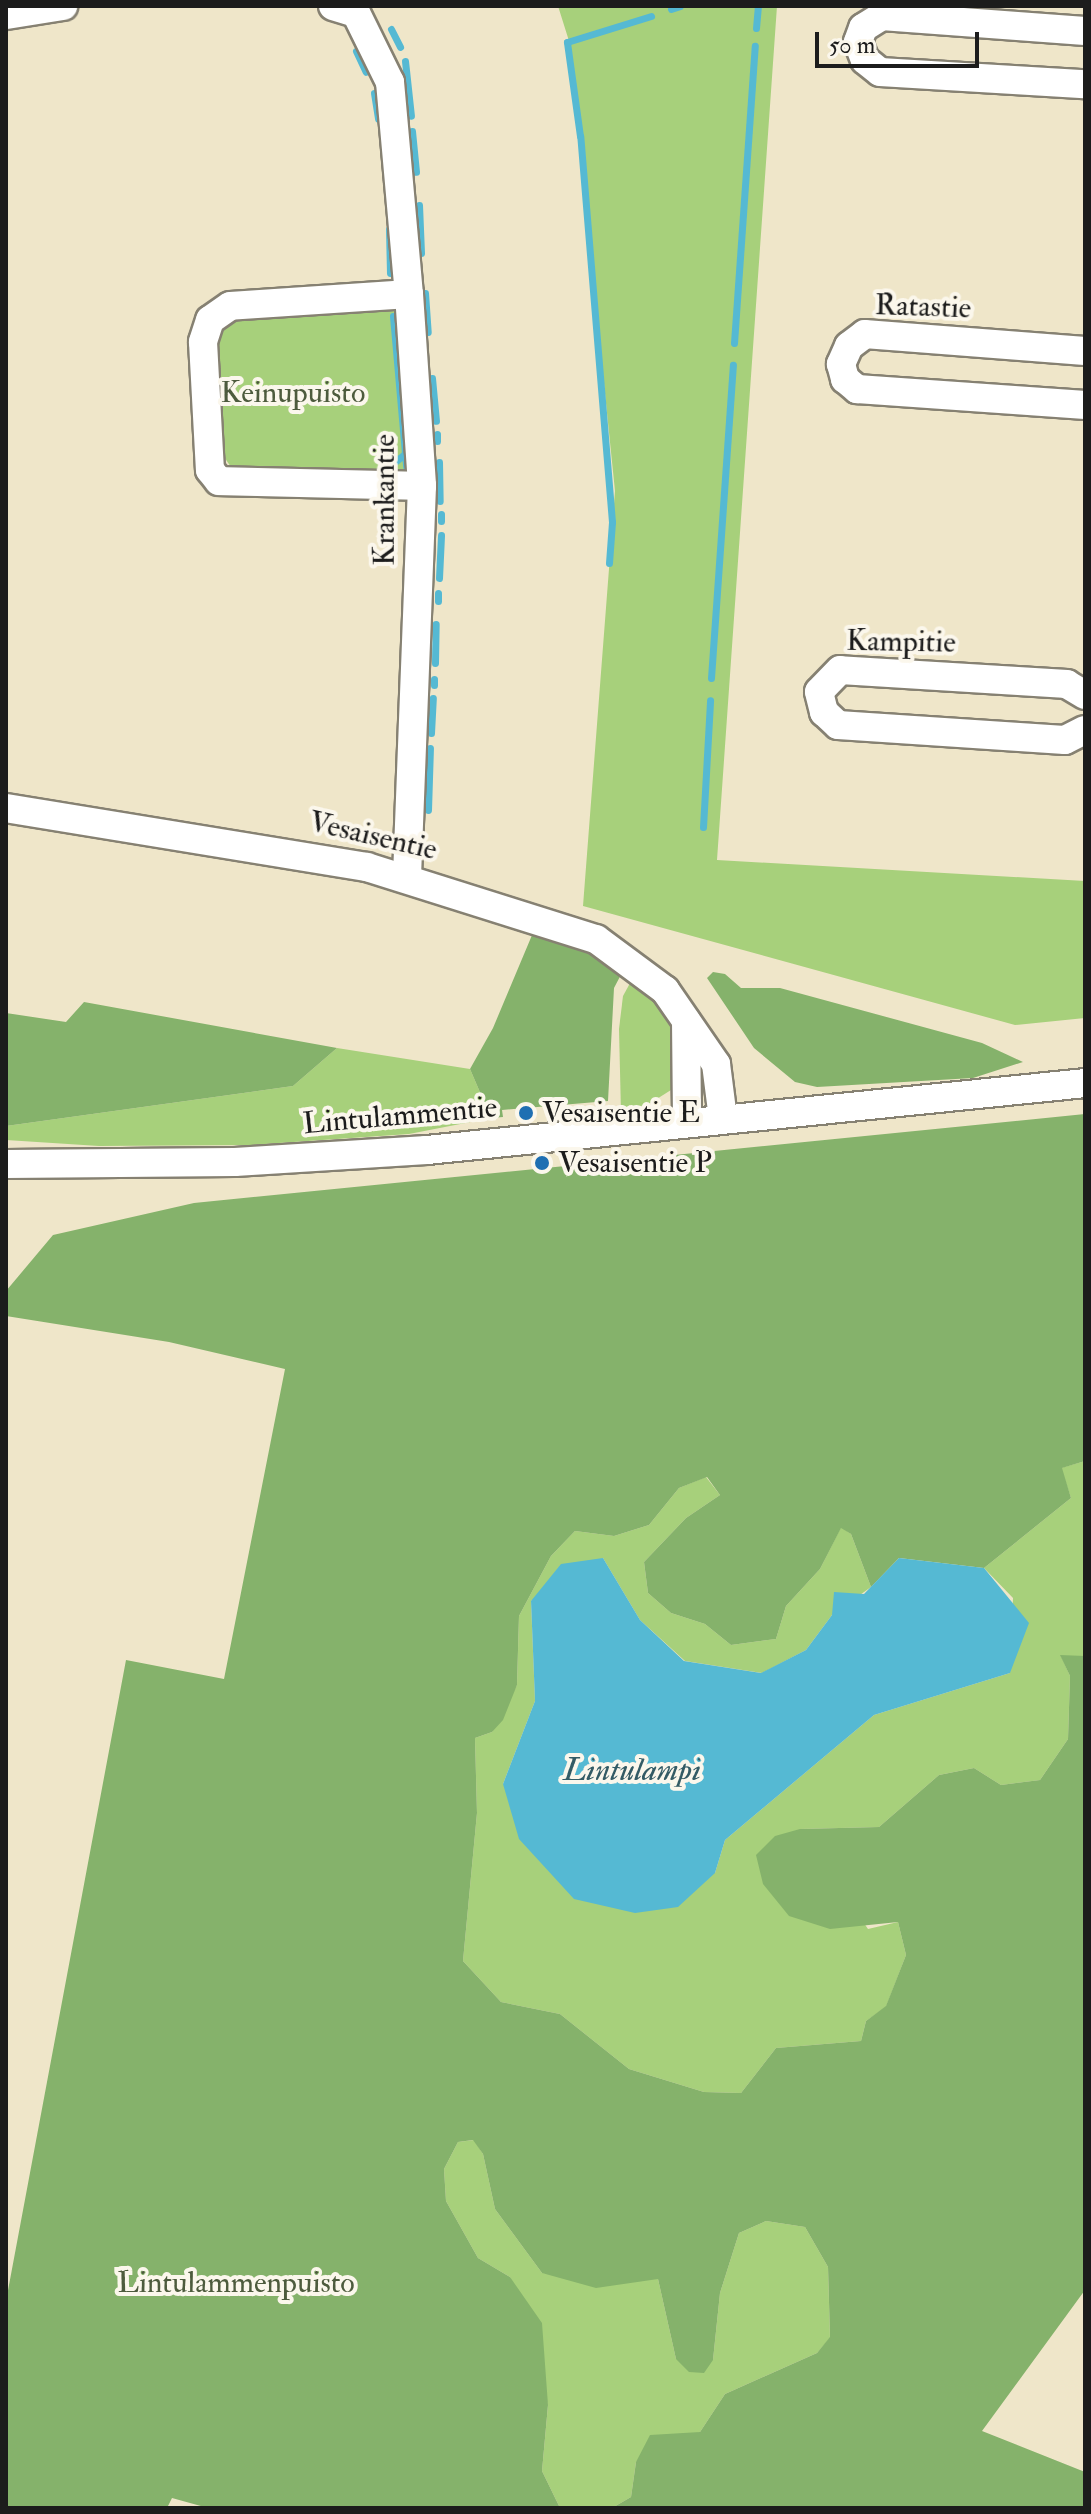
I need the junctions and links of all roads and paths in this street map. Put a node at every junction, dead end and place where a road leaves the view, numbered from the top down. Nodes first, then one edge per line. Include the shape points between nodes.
1 (63, 6) edge
2 (354, 8) edge
3 (6, 15) edge
4 (1085, 31) edge
5 (1085, 84) edge
6 (409, 294) junction
7 (1085, 351) edge
8 (1085, 405) edge
9 (422, 486) junction
10 (1085, 695) edge
11 (1085, 730) edge
12 (6, 808) edge
13 (407, 876) junction
14 (686, 1020) junction
15 (1085, 1083) edge
16 (723, 1119) junction
17 (687, 1123) junction
18 (6, 1164) edge

1 - 3 street
2 - 6 street, Krankantie via 390,82
4 - 5 street via 882,16 863,28 858,42 865,60 880,72
6 - 9 street, Krankantie
6 - 9 street via 230,306 210,320 203,342 210,470 219,481
7 - 8 street, Ratastie via 865,334 849,346 841,364 845,379 857,389
9 - 13 street, Krankantie
10 - 11 street, Kampitie via 1067,684 840,670 819,692 824,712 838,725 1065,740
12 - 13 street, Vesaisentie via 267,847
13 - 14 street, Vesaisentie via 596,939 665,990
14 - 16 street, Vesaisentie via 716,1064
14 - 17 street
15 - 16 street, Lintulammentie
16 - 17 street, Lintulammentie
17 - 18 street, Lintulammentie via 427,1150 235,1162

